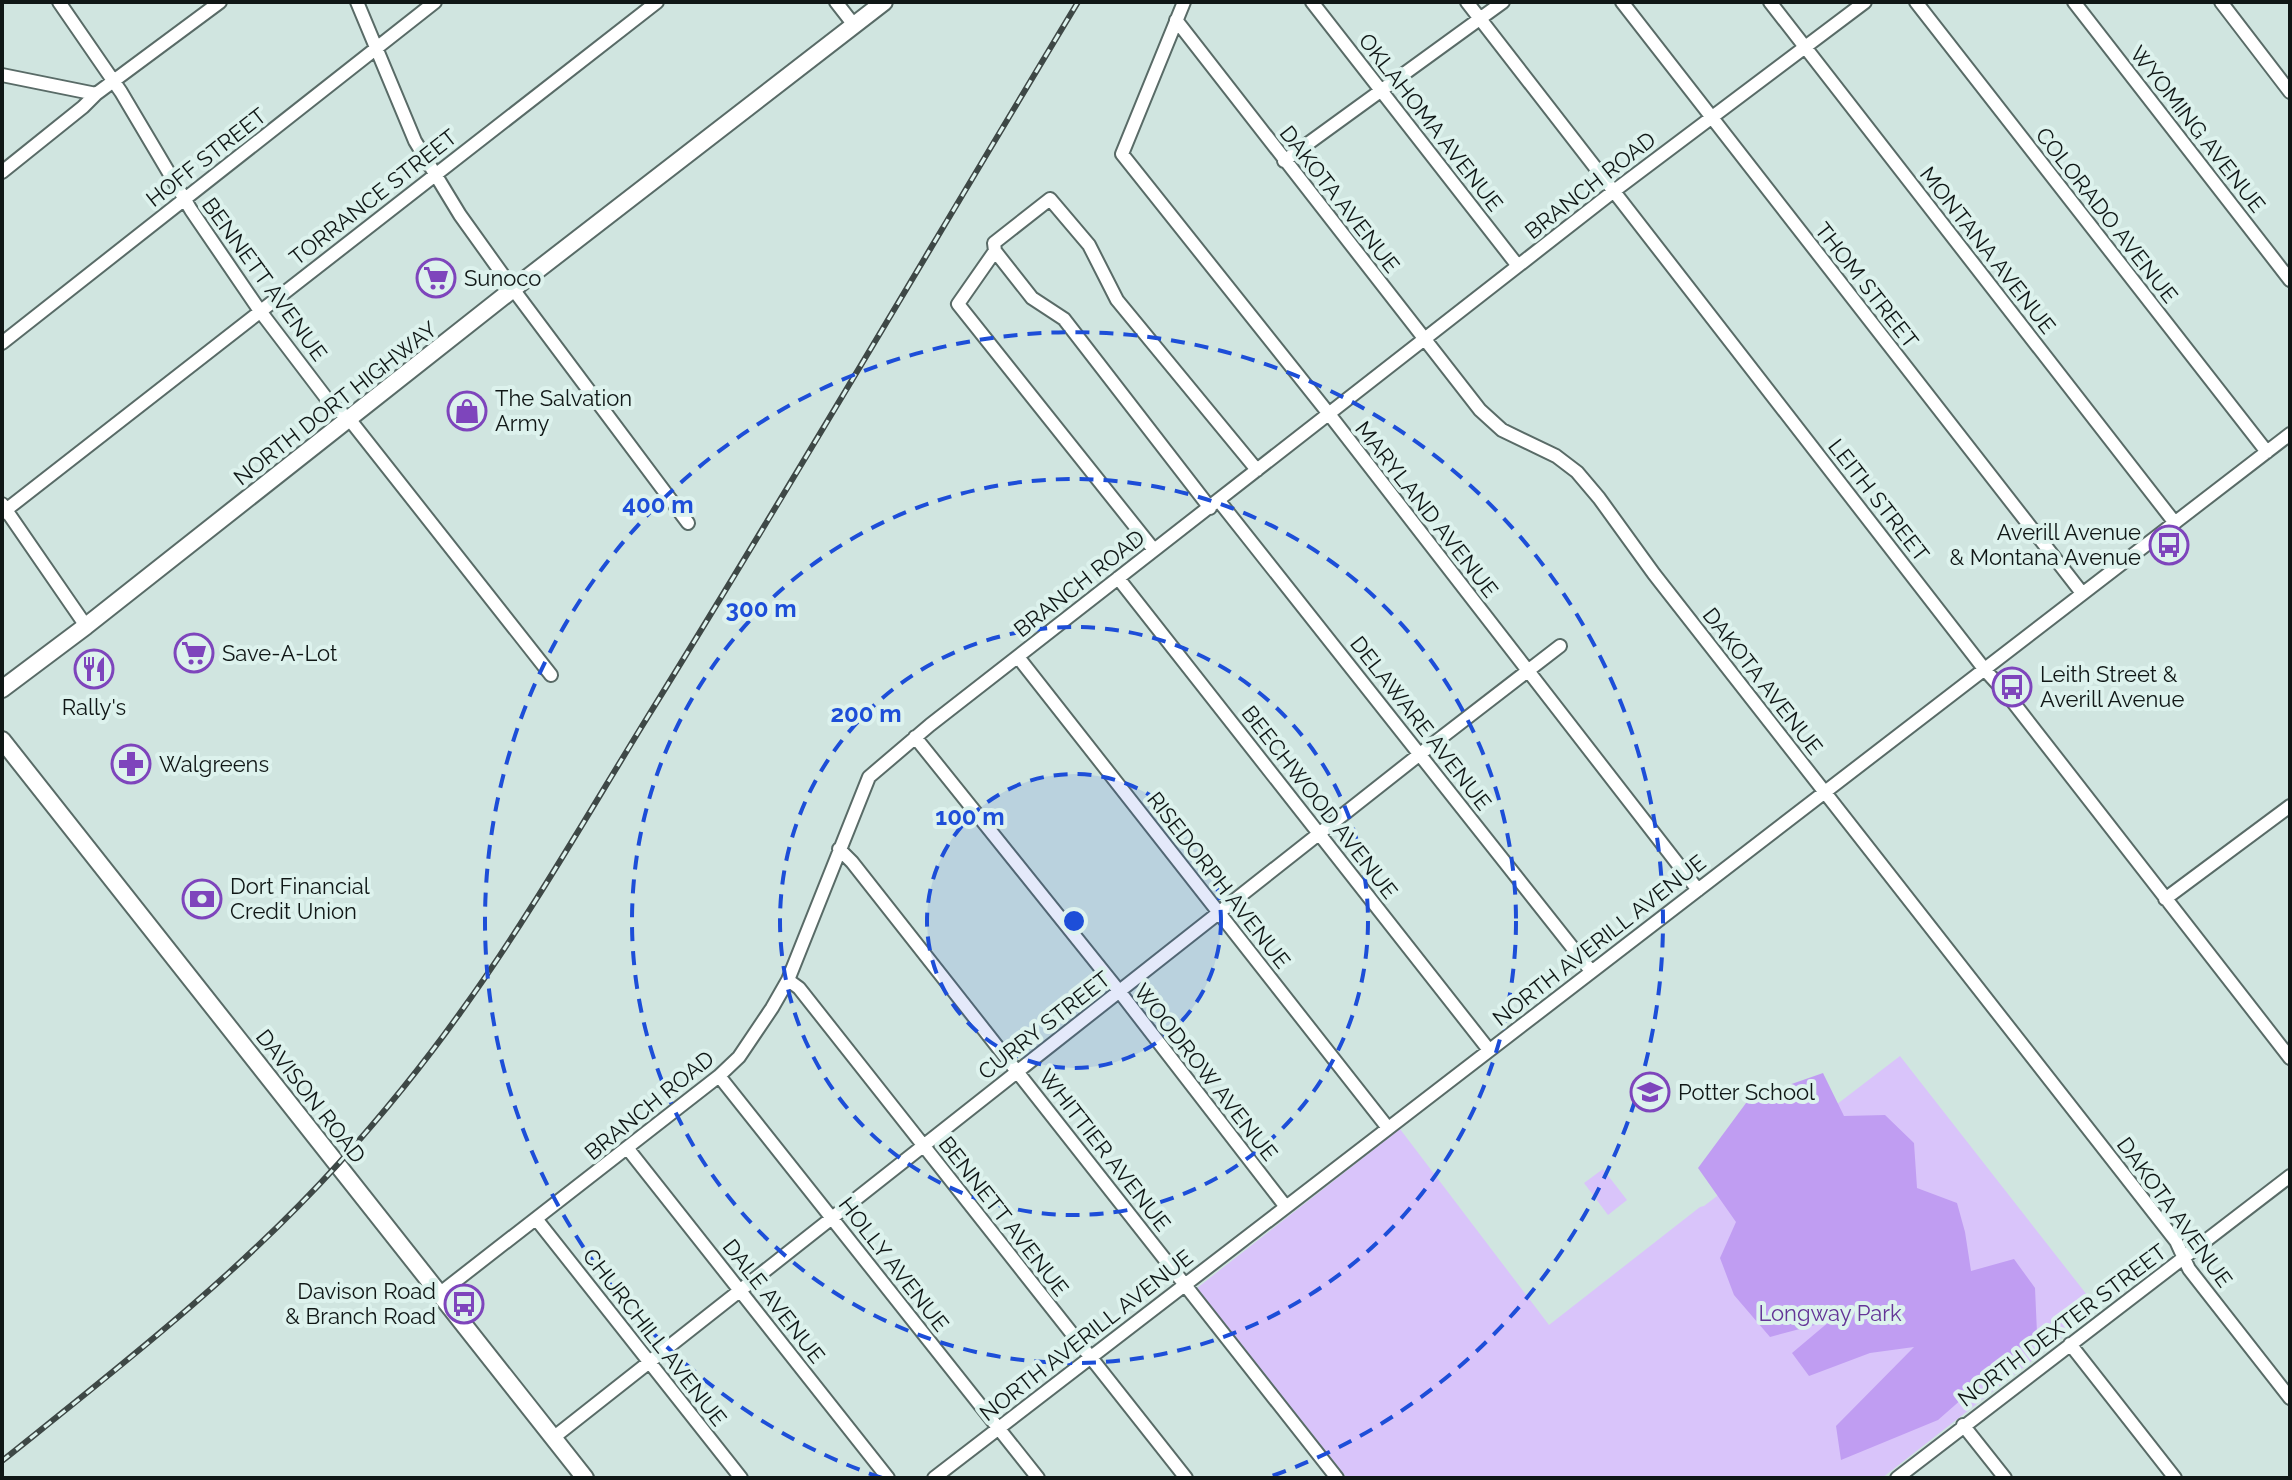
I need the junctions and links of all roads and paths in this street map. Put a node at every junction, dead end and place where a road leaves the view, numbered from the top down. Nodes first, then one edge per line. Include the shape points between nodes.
1 (59, 2) edge
2 (219, 2) edge
3 (357, 2) edge
4 (435, 2) edge
5 (657, 2) edge
6 (836, 2) edge
7 (884, 2) edge
8 (1184, 2) edge
9 (1312, 2) edge
10 (1467, 2) edge
11 (1503, 2) edge
12 (1622, 2) edge
13 (1770, 2) edge
14 (1865, 2) edge
15 (1916, 2) edge
16 (2074, 2) edge
17 (2221, 2) edge
18 (1480, 19) junction
19 (1176, 20) junction
20 (854, 25) junction
21 (1805, 46) junction
22 (375, 48) junction
23 (2, 75) edge
24 (115, 82) junction
25 (1381, 90) junction
26 (2290, 92) edge
27 (96, 94) junction
28 (1711, 118) junction
29 (1284, 161) junction
30 (2, 172) edge
31 (435, 174) junction
32 (1614, 191) junction
33 (184, 201) junction
34 (995, 251) junction
35 (1518, 266) junction
36 (2290, 280) edge
37 (513, 289) junction
38 (260, 311) junction
39 (1424, 340) junction
40 (2, 343) edge
41 (1329, 414) junction
42 (350, 420) junction
43 (2290, 434) edge
44 (2267, 452) junction
45 (1257, 470) junction
46 (1214, 504) junction
47 (3, 509) edge
48 (688, 523) dead end
49 (2175, 523) junction
50 (1154, 550) junction
51 (1118, 578) junction
52 (2082, 593) junction
53 (86, 626) junction
54 (1560, 646) dead end
55 (1018, 657) junction
56 (1985, 670) junction
57 (1527, 671) junction
58 (551, 675) dead end
59 (2, 689) edge
60 (915, 737) junction
61 (2, 740) edge
62 (1420, 754) junction
63 (1824, 792) junction
64 (2290, 806) edge
65 (1320, 833) junction
66 (839, 849) junction
67 (1698, 890) junction
68 (2165, 899) junction
69 (1219, 913) junction
70 (1591, 971) junction
71 (788, 980) junction
72 (1119, 991) junction
73 (1489, 1050) junction
74 (2290, 1058) edge
75 (1018, 1072) junction
76 (719, 1076) junction
77 (1388, 1128) junction
78 (924, 1146) junction
79 (628, 1149) junction
80 (2290, 1176) edge
81 (1286, 1207) junction
82 (832, 1218) junction
83 (537, 1220) junction
84 (2184, 1258) junction
85 (1185, 1284) junction
86 (741, 1291) junction
87 (439, 1294) junction
88 (2070, 1344) junction
89 (1090, 1357) junction
90 (649, 1361) junction
91 (2290, 1398) edge
92 (1963, 1425) junction
93 (998, 1428) junction
94 (553, 1438) junction
95 (585, 1478) edge
96 (741, 1478) edge
97 (888, 1478) edge
98 (934, 1478) edge
99 (1038, 1478) edge
100 (1186, 1478) edge
101 (1337, 1478) edge
102 (1897, 1478) edge
103 (2005, 1478) edge
104 (2175, 1478) edge

1 - 24 street, BENNETT AVENUE
2 - 24 street
3 - 22 street
4 - 22 street, HOFF STREET
5 - 31 street, TORRANCE STREET
6 - 20 street
7 - 20 main road, NORTH DORT HIGHWAY
8 - 19 street
9 - 25 street, OKLAHOMA AVENUE
10 - 18 street, LEITH STREET
11 - 18 street
12 - 28 street, THOM STREET
13 - 21 street, MONTANA AVENUE
14 - 21 street, BRANCH ROAD
15 - 44 street, COLORADO AVENUE
16 - 36 street, WYOMING AVENUE
17 - 26 street
18 - 25 street
18 - 32 street, LEITH STREET
19 - 29 street, DAKOTA AVENUE
19 - 41 street, MARYLAND AVENUE via 1122,154
20 - 37 main road, NORTH DORT HIGHWAY
21 - 28 street, BRANCH ROAD
21 - 49 street, MONTANA AVENUE
22 - 31 street
22 - 33 street, HOFF STREET
23 - 27 street
24 - 27 street
24 - 33 street, BENNETT AVENUE
25 - 29 street
25 - 35 street, OKLAHOMA AVENUE
27 - 30 street
28 - 32 street, BRANCH ROAD
28 - 52 street, THOM STREET
29 - 39 street, DAKOTA AVENUE
31 - 37 street
31 - 38 street, TORRANCE STREET
32 - 35 street, BRANCH ROAD
32 - 56 street, LEITH STREET
33 - 38 street, BENNETT AVENUE
33 - 40 street, HOFF STREET
34 - 45 street via 994,243 1050,199 1089,245 1117,300
34 - 46 street, DELAWARE AVENUE via 1032,298 1064,319
34 - 50 street via 958,304
35 - 39 street, BRANCH ROAD
37 - 42 main road, NORTH DORT HIGHWAY
37 - 48 street
38 - 42 street, BENNETT AVENUE via 330,403
38 - 47 street, TORRANCE STREET
39 - 41 street, BRANCH ROAD
39 - 63 street, DAKOTA AVENUE via 1502,430 1577,472
41 - 45 street, BRANCH ROAD
41 - 57 street, MARYLAND AVENUE
42 - 53 main road, NORTH DORT HIGHWAY
42 - 58 street, BENNETT AVENUE
43 - 44 street, NORTH AVERILL AVENUE
44 - 49 street, NORTH AVERILL AVENUE
45 - 46 street, BRANCH ROAD
46 - 50 street, BRANCH ROAD
46 - 62 street, DELAWARE AVENUE
47 - 53 street
49 - 52 street, NORTH AVERILL AVENUE
50 - 51 street, BRANCH ROAD
51 - 55 street, BRANCH ROAD
51 - 65 street, BEECHWOOD AVENUE
52 - 56 street, NORTH AVERILL AVENUE
53 - 59 main road, NORTH DORT HIGHWAY
54 - 57 street, CURRY STREET
55 - 60 street, BRANCH ROAD
55 - 69 street, RISEDORPH AVENUE
56 - 63 street, NORTH AVERILL AVENUE
56 - 68 street, LEITH STREET
57 - 62 street, CURRY STREET
57 - 67 street, MARYLAND AVENUE
60 - 66 street, BRANCH ROAD via 869,777
60 - 72 street, WOODROW AVENUE
61 - 87 main road, DAVISON ROAD
62 - 65 street, CURRY STREET
62 - 70 street, DELAWARE AVENUE
63 - 67 street, NORTH AVERILL AVENUE
63 - 84 street, DAKOTA AVENUE via 2176,1241
64 - 68 street
65 - 69 street, CURRY STREET
65 - 73 street, BEECHWOOD AVENUE
66 - 71 street, BRANCH ROAD
66 - 75 street, WHITTIER AVENUE
67 - 70 street, NORTH AVERILL AVENUE
68 - 74 street, LEITH STREET
69 - 72 street, CURRY STREET
69 - 77 street, RISEDORPH AVENUE
70 - 73 street, NORTH AVERILL AVENUE
71 - 76 street, BRANCH ROAD via 739,1057
71 - 78 street, BENNETT AVENUE
72 - 75 street, CURRY STREET
72 - 81 street, WOODROW AVENUE
73 - 77 street, NORTH AVERILL AVENUE
75 - 78 street, CURRY STREET
75 - 85 street, WHITTIER AVENUE
76 - 79 street, BRANCH ROAD
76 - 82 street, HOLLY AVENUE
77 - 81 street, NORTH AVERILL AVENUE
78 - 82 street, CURRY STREET
78 - 89 street, BENNETT AVENUE
79 - 83 street, BRANCH ROAD
79 - 86 street, DALE AVENUE
80 - 84 street, NORTH DEXTER STREET
81 - 85 street, NORTH AVERILL AVENUE
82 - 86 street, CURRY STREET
82 - 93 street, HOLLY AVENUE
83 - 87 street, BRANCH ROAD
83 - 90 street, CHURCHILL AVENUE
84 - 88 street, NORTH DEXTER STREET
84 - 91 street, DAKOTA AVENUE
85 - 89 street, NORTH AVERILL AVENUE
85 - 101 street, WHITTIER AVENUE
86 - 90 street, CURRY STREET
86 - 97 street, DALE AVENUE
87 - 94 main road, DAVISON ROAD
88 - 92 street, NORTH DEXTER STREET
88 - 104 street
89 - 93 street, NORTH AVERILL AVENUE
89 - 100 street, BENNETT AVENUE
90 - 94 street, CURRY STREET
90 - 96 street, CHURCHILL AVENUE
92 - 102 street, NORTH DEXTER STREET
92 - 103 street
93 - 98 street, NORTH AVERILL AVENUE
93 - 99 street, HOLLY AVENUE
94 - 95 main road, DAVISON ROAD

